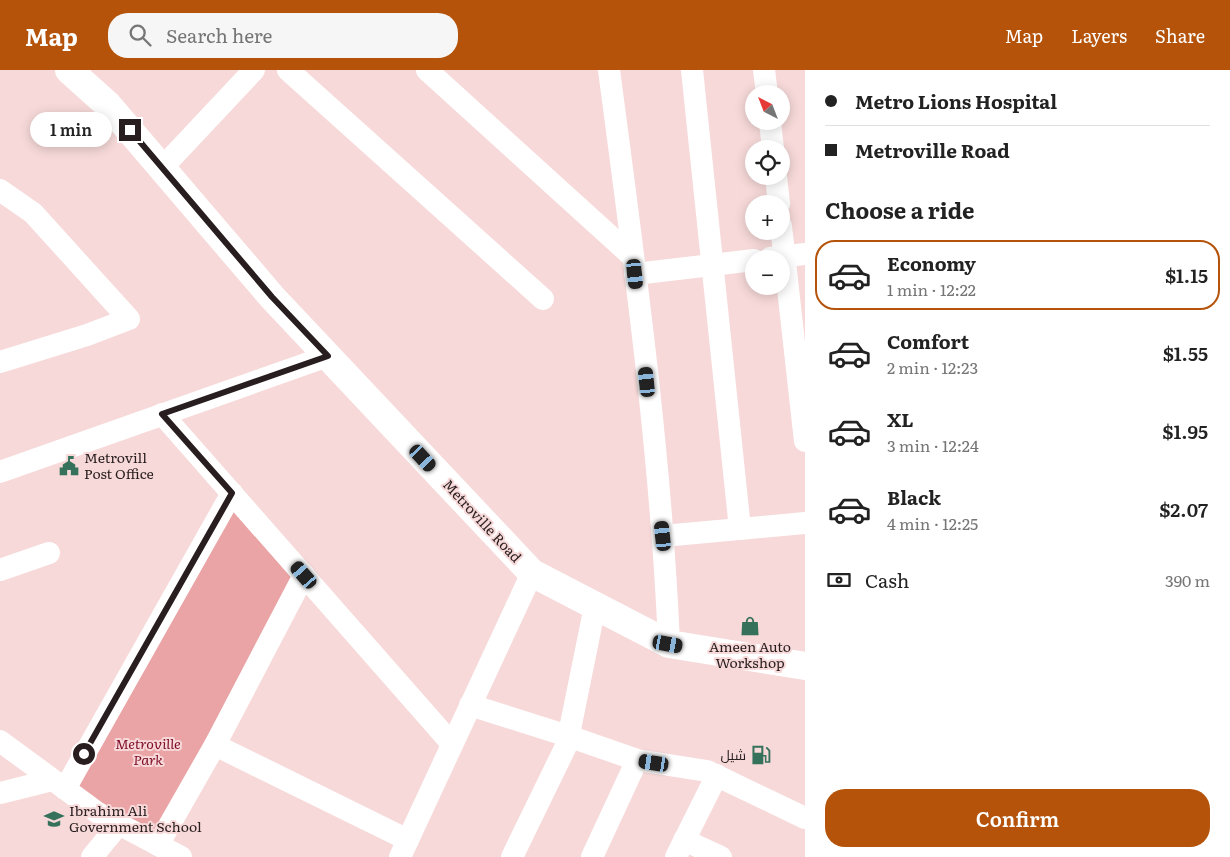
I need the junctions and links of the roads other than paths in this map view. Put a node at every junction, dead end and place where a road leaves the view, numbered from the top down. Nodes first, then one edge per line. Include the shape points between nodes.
1 (69, 70) edge
2 (254, 70) edge
3 (288, 70) edge
4 (427, 70) edge
5 (609, 70) edge
6 (692, 70) edge
7 (764, 70) edge
8 (766, 85) edge
9 (162, 168) junction
10 (0, 190) edge
11 (745, 261) edge
12 (712, 265) junction
13 (634, 266) junction
14 (788, 295) edge
15 (543, 299) dead end
16 (328, 356) junction
17 (0, 362) edge
18 (162, 414) junction
19 (805, 441) edge
20 (2, 465) edge
21 (232, 493) junction
22 (805, 523) edge
23 (740, 529) junction
24 (663, 536) junction
25 (49, 553) dead end
26 (0, 570) edge
27 (532, 574) junction
28 (304, 575) junction
29 (595, 606) junction
30 (668, 644) junction
31 (805, 666) edge
32 (470, 705) junction
33 (568, 736) junction
34 (0, 741) edge
35 (452, 744) junction
36 (215, 745) junction
37 (637, 760) junction
38 (717, 775) junction
39 (58, 784) junction
40 (0, 793) edge
41 (805, 818) edge
42 (119, 824) junction
43 (158, 845) junction
44 (404, 848) edge
45 (680, 849) edge
46 (92, 857) edge
47 (181, 857) edge
48 (512, 857) edge
49 (592, 857) edge
50 (721, 857) edge

1 - 9 main road, Metroville Road via 108,105
2 - 9 street
3 - 15 street
4 - 13 street
5 - 13 street
6 - 12 street
7 - 8 street
9 - 16 main road, Metroville Road via 272,297
10 - 17 street via 33,213 129,319
11 - 12 street
12 - 13 street
12 - 23 street
13 - 24 street
14 - 19 street
16 - 18 street
16 - 27 main road, Metroville Road
18 - 20 street
18 - 21 street
21 - 28 street
21 - 39 street
22 - 23 street
23 - 24 street
24 - 30 street
25 - 26 street
27 - 29 main road, Metroville Road
27 - 32 street
28 - 35 street
28 - 36 street
29 - 30 main road, Metroville Road
29 - 33 street
30 - 31 main road, Metroville Road
32 - 33 street
32 - 35 street
33 - 37 street
33 - 48 street
34 - 39 street
35 - 44 street
36 - 43 street
36 - 44 street
37 - 38 street
37 - 49 street
38 - 41 street
38 - 45 street
39 - 40 street
39 - 42 street
42 - 43 street
42 - 46 street
43 - 47 street
45 - 50 street

